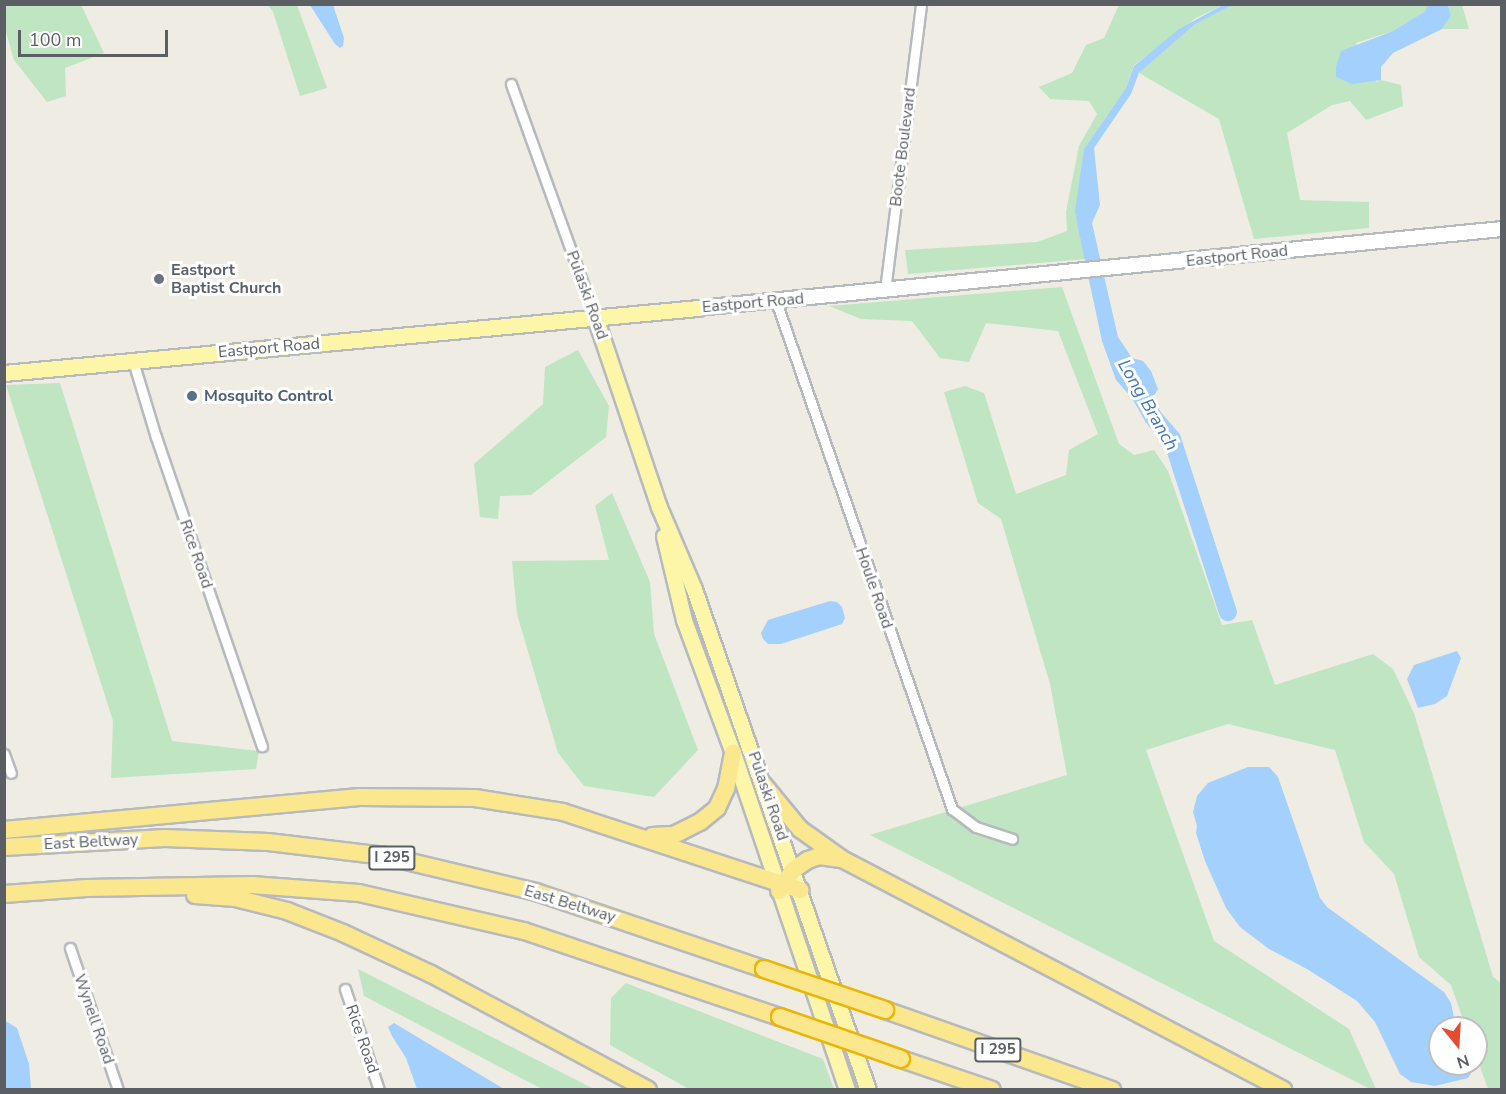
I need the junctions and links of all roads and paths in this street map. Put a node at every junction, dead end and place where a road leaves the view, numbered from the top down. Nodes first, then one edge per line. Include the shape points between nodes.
1 (921, 4) edge
2 (511, 84) dead end
3 (1502, 229) edge
4 (885, 290) junction
5 (776, 301) junction
6 (698, 308) joint
7 (595, 317) junction
8 (133, 361) junction
9 (4, 373) edge
10 (658, 507) junction
11 (262, 746) dead end
12 (733, 753) junction
13 (4, 754) edge
14 (11, 773) dead end
15 (763, 784) junction
16 (4, 830) edge
17 (644, 837) junction
18 (1012, 839) dead end
19 (4, 848) edge
20 (842, 859) junction
21 (783, 881) junction
22 (87, 888) junction
23 (800, 890) joint
24 (4, 894) edge
25 (70, 948) dead end
26 (345, 988) dead end
27 (118, 1089) edge
28 (379, 1089) edge
29 (648, 1089) edge
30 (847, 1089) edge
31 (868, 1089) edge
32 (992, 1089) edge
33 (1112, 1089) edge
34 (1283, 1089) edge

1 - 4 street, Boote Boulevard
2 - 7 street, Pulaski Road
3 - 4 street, Eastport Road
4 - 5 street, Eastport Road
5 - 6 street, Eastport Road
5 - 18 street, Houle Road via 952,809 975,827
6 - 7 main road, Eastport Road
7 - 8 main road, Eastport Road
7 - 10 main road, Pulaski Road
8 - 9 main road, Eastport Road
8 - 11 street, Rice Road
10 - 12 main road, Pulaski Road via 684,620
10 - 15 main road, Pulaski Road via 694,589
12 - 17 highway via 726,789 717,808 674,835
12 - 21 main road, Pulaski Road
13 - 14 street
15 - 20 highway via 800,829
15 - 21 main road, Pulaski Road
16 - 17 highway via 359,797 475,798 563,812
17 - 21 highway
19 - 33 highway, East Beltway / I 295, bridge via 165,838 268,842 385,856 536,892
20 - 21 highway via 819,856
20 - 34 highway
21 - 23 highway
21 - 30 main road, Pulaski Road
22 - 24 highway, I 295
22 - 29 highway via 235,898 287,910 431,974
22 - 32 highway, I 295, bridge via 252,885 360,893 524,931
23 - 31 main road
25 - 27 street, Wynell Road
26 - 28 street, Rice Road

